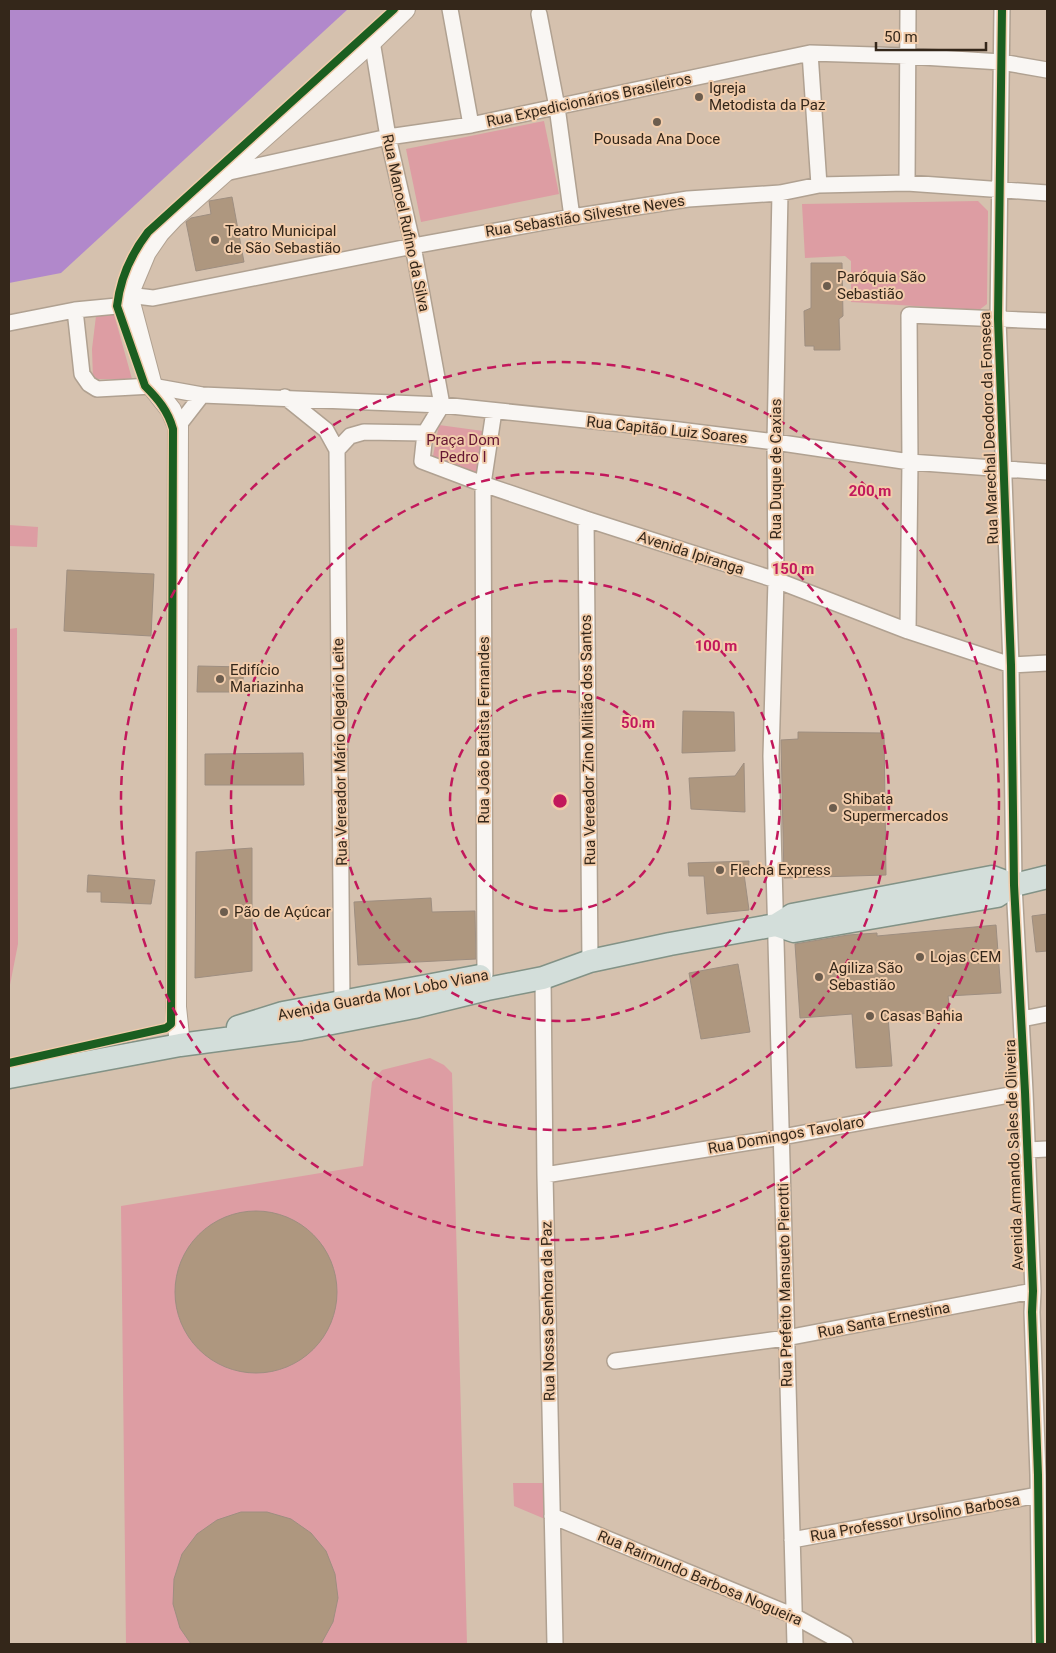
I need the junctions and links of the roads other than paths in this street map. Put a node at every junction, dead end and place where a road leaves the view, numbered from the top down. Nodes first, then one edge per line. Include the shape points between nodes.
1 (405, 9) edge
2 (450, 9) edge
3 (908, 9) edge
4 (1002, 9) edge
5 (539, 14) dead end
6 (372, 41) junction
7 (810, 53) junction
8 (907, 56) junction
9 (1001, 62) junction
10 (1047, 70) edge
11 (557, 107) junction
12 (471, 125) junction
13 (388, 137) junction
14 (223, 174) junction
15 (907, 183) junction
16 (819, 185) junction
17 (1000, 191) junction
18 (780, 193) junction
19 (1047, 193) edge
20 (572, 216) junction
21 (413, 246) junction
22 (128, 295) junction
23 (75, 310) junction
24 (998, 319) junction
25 (1047, 321) edge
26 (9, 323) edge
27 (152, 386) junction
28 (202, 395) junction
29 (285, 397) junction
30 (442, 405) junction
31 (494, 411) junction
32 (178, 426) junction
33 (425, 433) junction
34 (775, 442) junction
35 (337, 450) junction
36 (910, 462) junction
37 (1003, 468) junction
38 (1047, 472) edge
39 (483, 484) junction
40 (586, 519) junction
41 (776, 580) junction
42 (908, 631) junction
43 (1047, 664) edge
44 (1011, 665) junction
45 (1047, 877) edge
46 (1014, 885) junction
47 (776, 925) junction
48 (590, 961) junction
49 (485, 975) junction
50 (543, 978) junction
51 (342, 1002) junction
52 (1047, 1014) edge
53 (1022, 1019) junction
54 (301, 1029) junction
55 (180, 1045) junction
56 (9, 1078) edge
57 (1026, 1092) junction
58 (782, 1137) junction
59 (1047, 1149) edge
60 (1028, 1150) junction
61 (545, 1175) junction
62 (1033, 1291) junction
63 (1040, 1312) edge
64 (786, 1338) junction
65 (615, 1360) dead end
66 (1043, 1475) edge
67 (1038, 1496) junction
68 (552, 1516) junction
69 (792, 1540) junction
70 (794, 1616) junction
71 (1042, 1643) edge
72 (555, 1644) edge
73 (795, 1644) edge
74 (846, 1644) edge

1 - 6 main road
2 - 12 street
3 - 8 street
4 - 9 street, Rua Marechal Deodoro da Fonseca
5 - 11 street
6 - 13 street, Rua Manoel Rufino da Silva
6 - 14 main road
7 - 8 street, Rua Expedicionários Brasileiros
7 - 11 street, Rua Expedicionários Brasileiros
7 - 16 street
8 - 9 street, Rua Expedicionários Brasileiros
8 - 15 street
9 - 10 street, Rua Expedicionários Brasileiros
9 - 17 street, Rua Marechal Deodoro da Fonseca
11 - 12 street, Rua Expedicionários Brasileiros
11 - 20 street
12 - 13 street, Rua Expedicionários Brasileiros
13 - 14 street, Rua Expedicionários Brasileiros
13 - 21 street, Rua Manoel Rufino da Silva
14 - 22 main road via 159,233 146,252
15 - 16 street, Rua Sebastião Silvestre Neves
15 - 17 street, Rua Sebastião Silvestre Neves
16 - 18 street, Rua Sebastião Silvestre Neves
17 - 19 street, Rua Sebastião Silvestre Neves
17 - 24 street, Rua Marechal Deodoro da Fonseca
18 - 20 street, Rua Sebastião Silvestre Neves via 688,199
18 - 34 street, Rua Duque de Caxias
20 - 21 street, Rua Sebastião Silvestre Neves
21 - 22 street, Rua Sebastião Silvestre Neves via 153,298
21 - 30 street, Rua Manoel Rufino da Silva
22 - 23 street via 117,306
22 - 27 main road
23 - 26 street
23 - 27 street, Rua Capitão Luiz Soares via 82,374 89,384 97,389
24 - 25 street
24 - 36 street via 909,315
24 - 37 street, Rua Marechal Deodoro da Fonseca
27 - 28 street, Rua Capitão Luiz Soares
27 - 32 main road via 171,410
28 - 29 street, Rua Capitão Luiz Soares
28 - 32 street
29 - 30 street, Rua Capitão Luiz Soares
29 - 35 street via 326,430
30 - 31 street, Rua Capitão Luiz Soares
30 - 33 street, Avenida Ipiranga
31 - 34 street, Rua Capitão Luiz Soares
31 - 39 street, Rua João Batista Fernandes
32 - 55 main road via 176,1006
33 - 35 street via 364,432 350,436
33 - 39 street, Avenida Ipiranga via 422,461
34 - 36 street, Rua Capitão Luiz Soares
34 - 41 street, Rua Duque de Caxias
35 - 51 street, Rua Vereador Mário Olegário Leite
36 - 37 street, Rua Capitão Luiz Soares
36 - 42 street
37 - 38 street, Rua Capitão Luiz Soares
37 - 44 street, Rua Marechal Deodoro da Fonseca
39 - 40 street, Avenida Ipiranga
39 - 49 street, Rua João Batista Fernandes
40 - 41 street, Avenida Ipiranga
40 - 48 street, Rua Vereador Zino Militão dos Santos
41 - 42 street, Avenida Ipiranga
41 - 47 street, Rua Duque de Caxias via 771,756
42 - 44 street, Avenida Ipiranga
43 - 44 street, Avenida Ipiranga
44 - 46 street, Avenida Armando Sales de Oliveira
45 - 46 main road, Avenida Guarda Mor Lobo Viana
46 - 47 main road, Avenida Guarda Mor Lobo Viana via 997,896 794,931
46 - 53 street, Avenida Armando Sales de Oliveira
47 - 48 main road, Avenida Guarda Mor Lobo Viana
47 - 58 street, Rua Prefeito Mansueto Pierotti
48 - 49 main road, Avenida Guarda Mor Lobo Viana via 543,963
48 - 50 main road, Avenida Guarda Mor Lobo Viana
49 - 51 main road, Avenida Guarda Mor Lobo Viana
50 - 54 main road, Avenida Guarda Mor Lobo Viana
50 - 61 street, Rua Nossa Senhora da Paz
51 - 54 street via 331,1017
51 - 55 main road, Avenida Guarda Mor Lobo Viana via 283,1013
52 - 53 street
53 - 57 street, Avenida Armando Sales de Oliveira
54 - 55 main road, Avenida Guarda Mor Lobo Viana
55 - 56 main road, Avenida Guarda Mor Lobo Viana
57 - 58 street, Rua Domingos Tavolaro
57 - 60 street, Avenida Armando Sales de Oliveira
58 - 61 street, Rua Domingos Tavolaro
58 - 64 street, Rua Prefeito Mansueto Pierotti
59 - 60 street
60 - 62 street, Avenida Armando Sales de Oliveira
61 - 68 street, Rua Nossa Senhora da Paz
62 - 63 street, Avenida Armando Sales de Oliveira
62 - 64 street, Rua Santa Ernestina
63 - 66 street, Avenida Armando Sales de Oliveira
64 - 65 street, Rua Santa Ernestina
64 - 69 street, Rua Prefeito Mansueto Pierotti
66 - 67 street, Avenida Armando Sales de Oliveira
67 - 69 street, Rua Professor Ursolino Barbosa
67 - 71 street, Avenida Armando Sales de Oliveira
68 - 70 street, Rua Raimundo Barbosa Nogueira
68 - 72 street, Rua Nossa Senhora da Paz
69 - 70 street, Rua Prefeito Mansueto Pierotti
70 - 73 street, Rua Prefeito Mansueto Pierotti
70 - 74 street, Rua Raimundo Barbosa Nogueira

